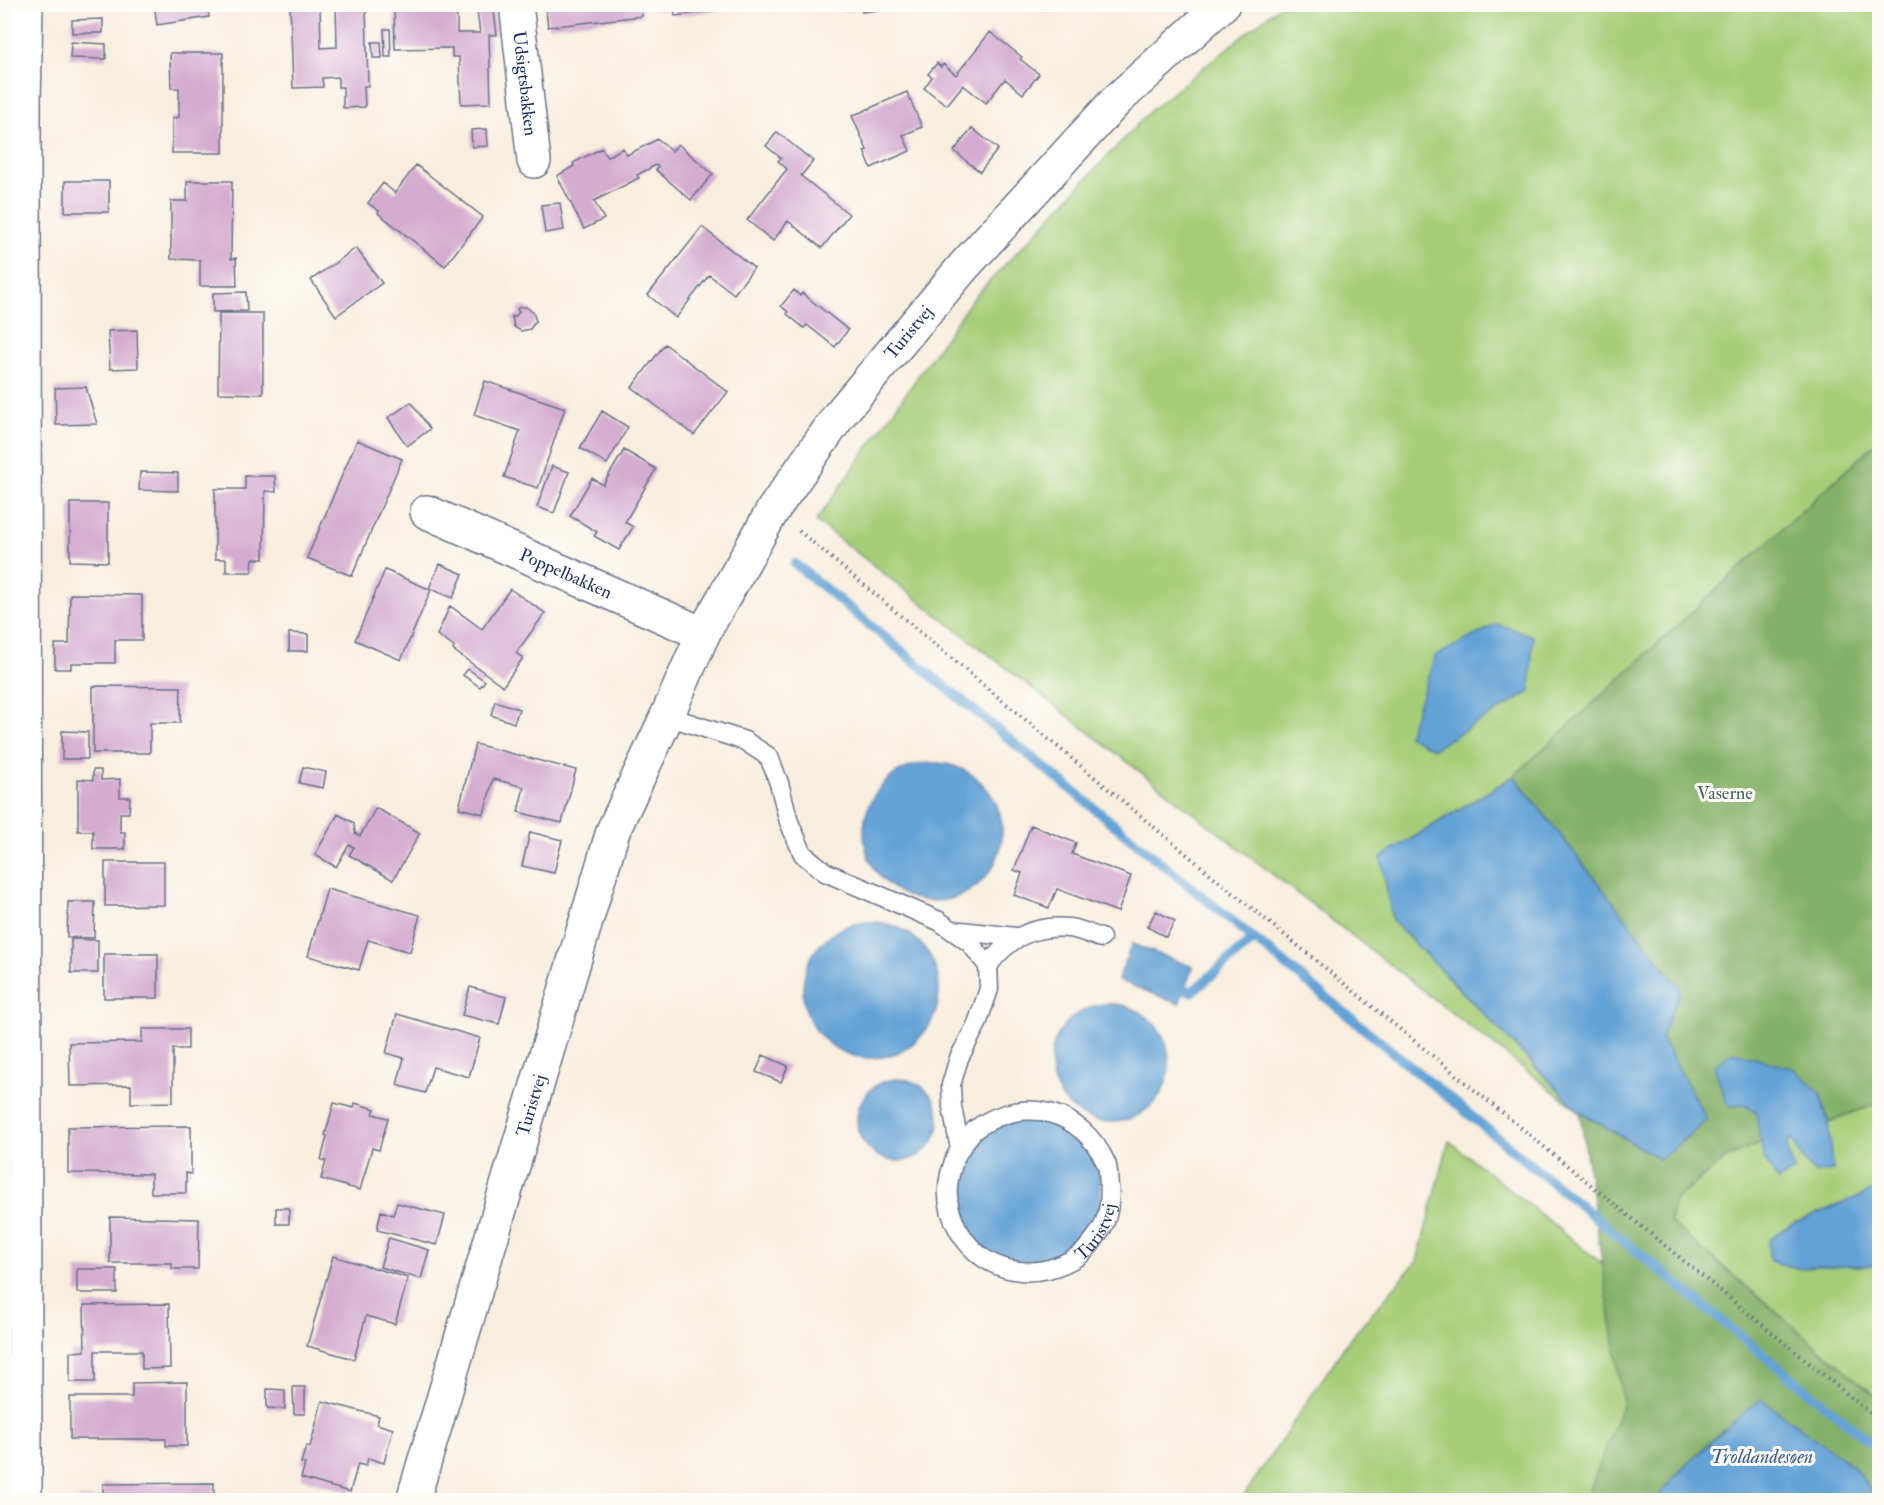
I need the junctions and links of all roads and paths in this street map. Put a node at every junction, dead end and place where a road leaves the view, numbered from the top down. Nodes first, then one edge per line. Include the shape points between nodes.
1 (26, 4) edge
2 (516, 4) edge
3 (1223, 4) edge
4 (14, 103) edge
5 (534, 161) dead end
6 (773, 510) junction
7 (427, 512) dead end
8 (703, 634) junction
9 (667, 716) junction
10 (951, 930) junction
11 (1016, 937) junction
12 (1101, 938) dead end
13 (988, 966) junction
14 (960, 1149) junction
15 (15, 1301) edge
16 (1880, 1421) edge
17 (25, 1500) edge
18 (413, 1500) edge

1 - 4 street
2 - 5 street, Udsigtsbakken
3 - 6 street, Turistvej via 1116,101 964,266 840,414
4 - 15 street
6 - 8 street, Turistvej
6 - 16 path via 1232,892
7 - 8 street, Poppelbakken
8 - 9 street, Turistvej
9 - 10 lane via 745,741 769,757 803,854 825,872 939,921
9 - 18 street, Turistvej via 613,831
10 - 11 lane
10 - 13 lane via 970,944
11 - 12 lane via 1046,929 1071,928
11 - 13 lane
13 - 14 lane via 989,989 951,1085
14 - 14 lane, Turistvej via 947,1186 951,1217 967,1245 992,1264 1023,1273 1055,1269 1083,1253 1102,1227 1111,1197 1107,1165 1091,1138 1066,1118 1035,1110 1003,1114 975,1129
15 - 17 street

